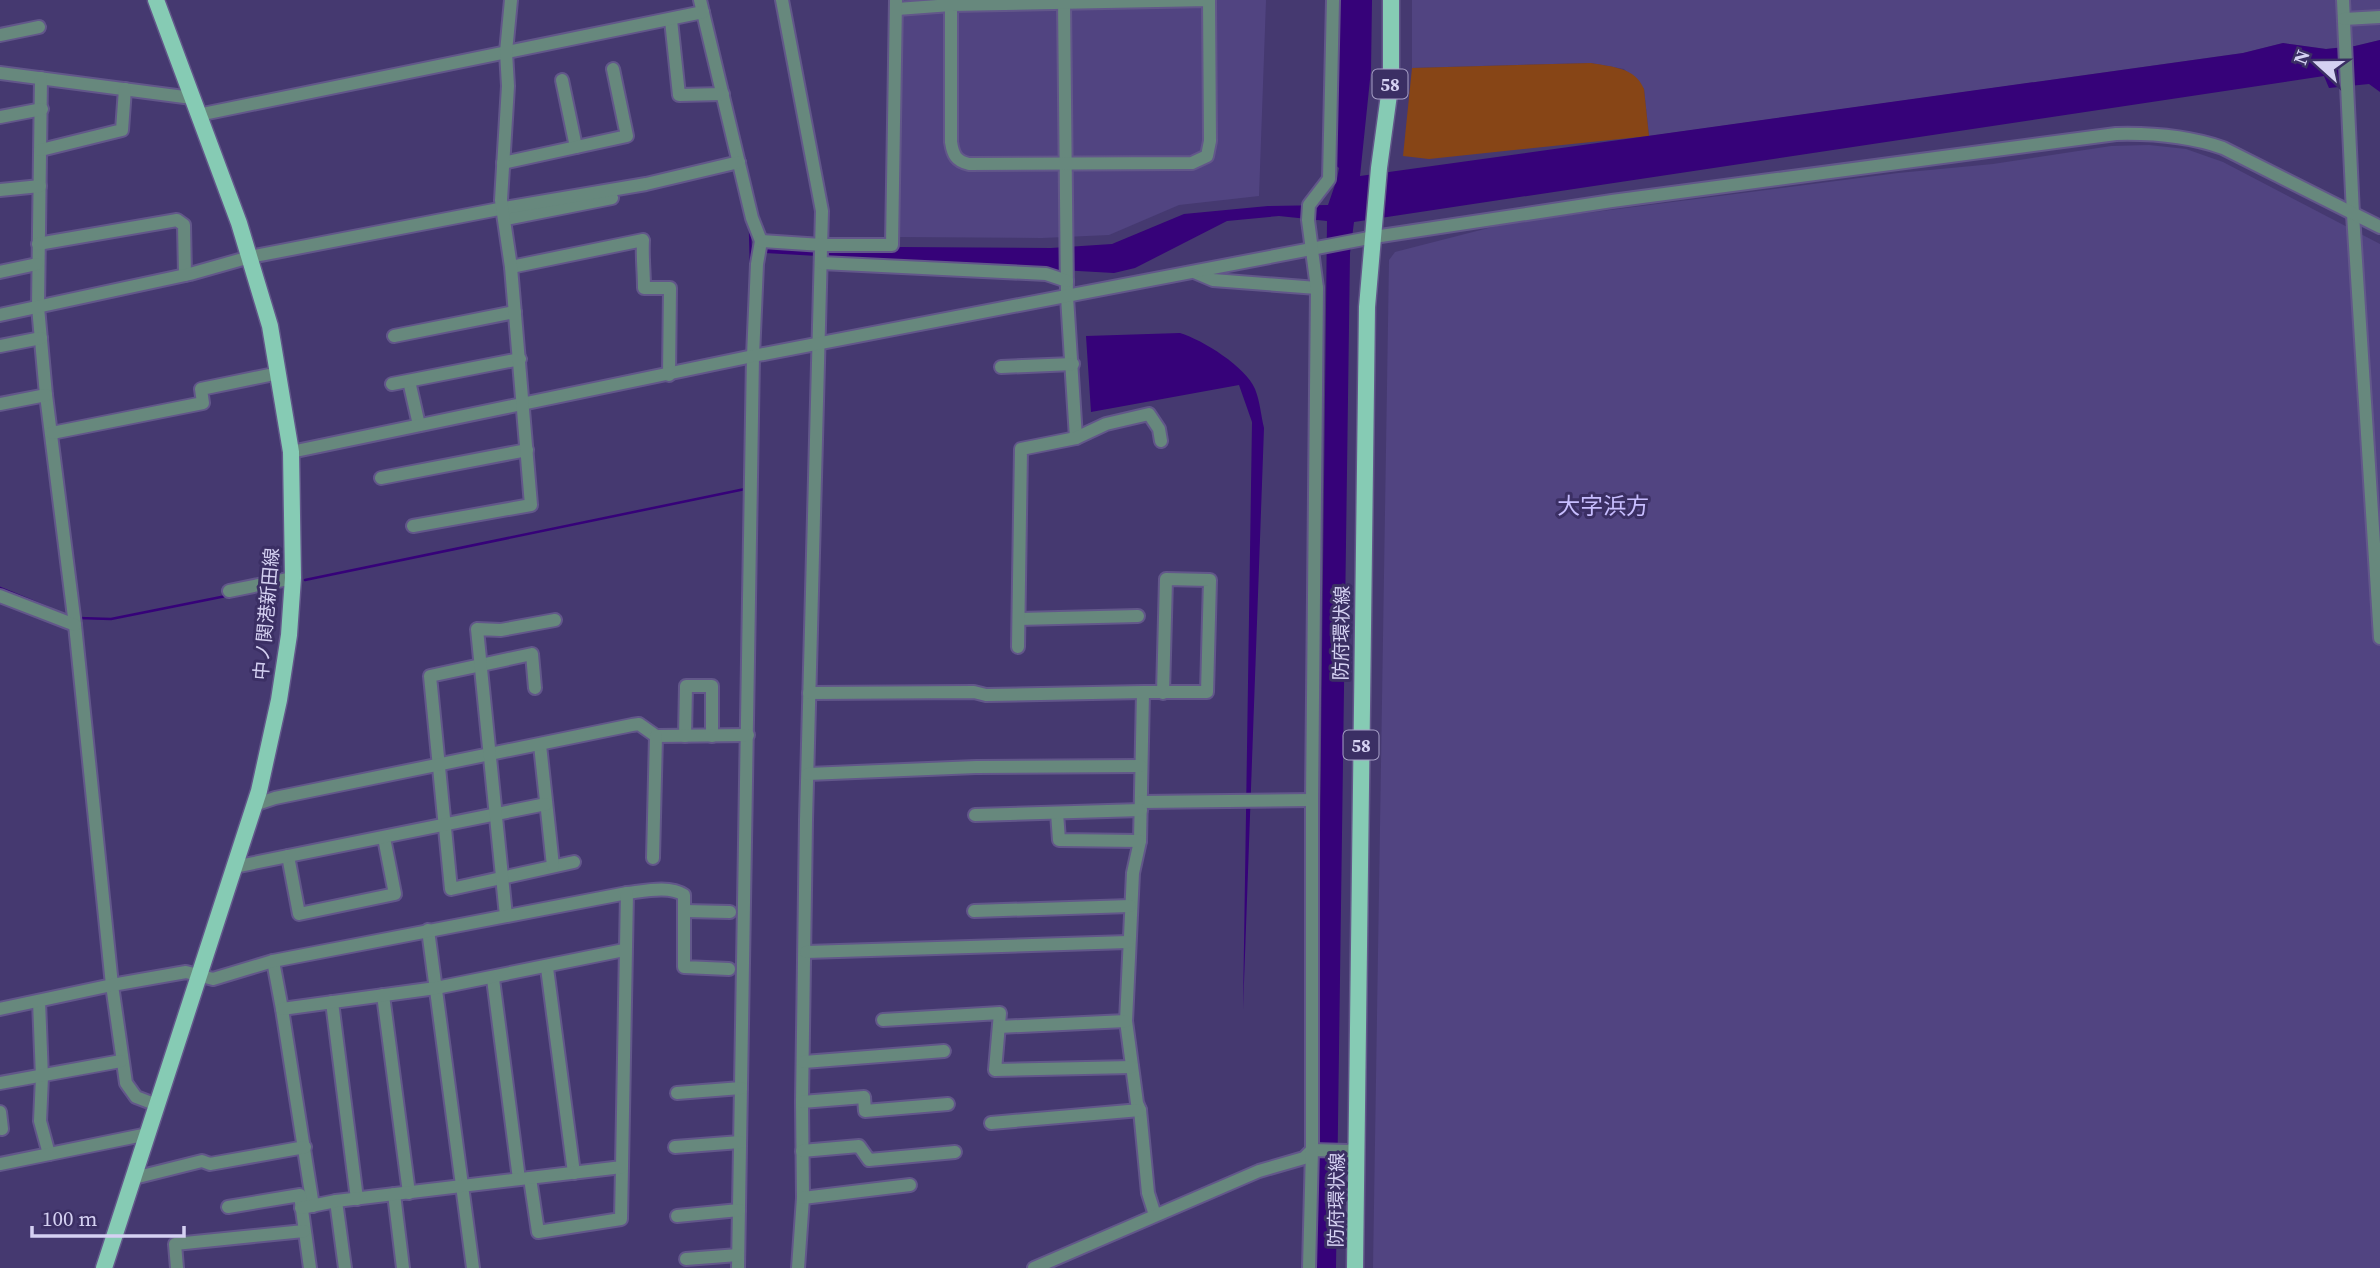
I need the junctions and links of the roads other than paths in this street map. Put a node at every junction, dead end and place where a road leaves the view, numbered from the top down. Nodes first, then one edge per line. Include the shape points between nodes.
1 (156, 0) edge
2 (511, 0) edge
3 (782, 0) edge
4 (1333, 0) edge
5 (1391, 0) edge
6 (2343, 0) edge
7 (1064, 2) edge
8 (896, 5) edge
9 (951, 5) junction
10 (702, 6) edge
11 (2380, 17) edge
12 (2344, 19) junction
13 (671, 20) junction
14 (39, 27) dead end
15 (0, 35) edge
16 (506, 52) junction
17 (613, 69) dead end
18 (0, 73) edge
19 (41, 78) junction
20 (562, 80) dead end
21 (125, 89) junction
22 (723, 94) junction
23 (192, 98) junction
24 (42, 109) junction
25 (198, 115) junction
26 (0, 117) edge
27 (576, 147) junction
28 (41, 150) junction
29 (738, 162) junction
30 (503, 163) junction
31 (1067, 164) junction
32 (40, 186) junction
33 (0, 190) edge
34 (644, 191) dead end
35 (505, 213) junction
36 (2353, 214) junction
37 (2380, 228) edge
38 (1374, 230) junction
39 (761, 241) junction
40 (38, 244) junction
41 (822, 245) junction
42 (1313, 249) junction
43 (250, 257) junction
44 (821, 261) junction
45 (37, 264) junction
46 (511, 267) junction
47 (0, 272) edge
48 (1194, 272) junction
49 (185, 275) junction
50 (1067, 277) junction
51 (1317, 288) junction
52 (1067, 297) junction
53 (38, 307) junction
54 (515, 312) junction
55 (0, 315) edge
56 (394, 336) dead end
57 (41, 338) junction
58 (819, 344) junction
59 (0, 346) edge
60 (753, 356) junction
61 (520, 359) junction
62 (1073, 364) junction
63 (1001, 367) dead end
64 (279, 373) junction
65 (669, 375) junction
66 (409, 381) junction
67 (391, 384) dead end
68 (46, 395) junction
69 (523, 403) junction
70 (0, 404) edge
71 (419, 425) junction
72 (52, 433) junction
73 (1076, 438) junction
74 (1161, 441) dead end
75 (527, 450) junction
76 (291, 452) junction
77 (381, 478) dead end
78 (413, 526) dead end
79 (293, 578) junction
80 (229, 591) dead end
81 (0, 596) edge
82 (1138, 616) dead end
83 (1019, 618) junction
84 (555, 620) dead end
85 (75, 625) junction
86 (2380, 638) edge
87 (1018, 647) dead end
88 (482, 667) junction
89 (535, 688) dead end
90 (1143, 692) junction
91 (810, 693) junction
92 (1163, 693) junction
93 (748, 735) junction
94 (656, 736) junction
95 (685, 736) junction
96 (712, 736) junction
97 (540, 745) junction
98 (490, 755) junction
99 (438, 766) junction
100 (1141, 766) junction
101 (808, 775) junction
102 (1312, 800) junction
103 (546, 804) junction
104 (254, 805) junction
105 (1141, 806) junction
106 (1057, 813) junction
107 (975, 814) dead end
108 (495, 815) junction
109 (443, 825) junction
110 (384, 838) junction
111 (1140, 841) junction
112 (288, 856) junction
113 (653, 858) dead end
114 (574, 862) dead end
115 (553, 866) junction
116 (234, 867) junction
117 (501, 879) junction
118 (627, 893) junction
119 (1130, 906) junction
120 (685, 911) junction
121 (974, 911) dead end
122 (730, 912) dead end
123 (506, 916) junction
124 (428, 930) junction
125 (1128, 942) junction
126 (624, 950) junction
127 (806, 952) junction
128 (272, 961) junction
129 (547, 968) junction
130 (729, 970) dead end
131 (199, 975) junction
132 (493, 979) junction
133 (112, 985) junction
134 (436, 988) junction
135 (383, 995) junction
136 (38, 1001) junction
137 (332, 1002) junction
138 (0, 1009) edge
139 (282, 1009) junction
140 (883, 1020) dead end
141 (1126, 1021) junction
142 (999, 1027) junction
143 (944, 1051) dead end
144 (121, 1061) junction
145 (804, 1062) junction
146 (1132, 1067) junction
147 (42, 1077) junction
148 (0, 1083) edge
149 (741, 1088) junction
150 (677, 1093) dead end
151 (802, 1102) junction
152 (948, 1104) dead end
153 (157, 1105) junction
154 (1140, 1110) junction
155 (0, 1112) edge
156 (992, 1124) dead end
157 (2, 1129) dead end
158 (148, 1134) junction
159 (740, 1142) junction
160 (304, 1147) junction
161 (675, 1147) dead end
162 (1312, 1150) junction
163 (1353, 1150) junction
164 (802, 1151) junction
165 (954, 1152) dead end
166 (49, 1154) junction
167 (0, 1164) edge
168 (622, 1167) junction
169 (574, 1172) junction
170 (134, 1178) junction
171 (525, 1178) junction
172 (910, 1185) dead end
173 (462, 1187) junction
174 (409, 1192) junction
175 (394, 1194) junction
176 (803, 1198) junction
177 (357, 1199) junction
178 (336, 1201) junction
179 (228, 1207) dead end
180 (307, 1207) junction
181 (739, 1210) junction
182 (1155, 1215) junction
183 (677, 1216) dead end
184 (304, 1231) junction
185 (687, 1259) dead end
186 (738, 1262) edge
187 (104, 1268) edge
188 (177, 1268) edge
189 (310, 1268) edge
190 (345, 1268) edge
191 (403, 1268) edge
192 (473, 1268) edge
193 (798, 1268) edge
194 (1034, 1268) edge
195 (1309, 1268) edge
196 (1355, 1268) edge

1 - 23 main road, 中ノ関港新田線
2 - 16 street
3 - 41 street via 816,173
4 - 42 street via 1329,179 1309,205
5 - 38 main road, 防府環状線 / 58 via 1391,80
6 - 12 street
7 - 9 street
7 - 31 street
7 - 31 street via 1209,0 1207,156 1192,163
8 - 9 street
8 - 41 street via 892,245
9 - 31 street via 951,142 956,158 970,164
10 - 13 street
10 - 22 street
11 - 12 street
12 - 36 street
13 - 16 street
13 - 22 street via 679,95
14 - 15 street
16 - 25 street
16 - 30 street
17 - 27 street via 627,136
18 - 19 street
19 - 21 street
19 - 24 street
20 - 27 street
21 - 23 street
21 - 28 street via 122,130
22 - 29 street
23 - 25 main road, 中ノ関港新田線
24 - 26 street
24 - 28 street
25 - 43 main road, 中ノ関港新田線
27 - 30 street
28 - 32 street
29 - 35 street
29 - 39 street
30 - 35 street
31 - 50 street
32 - 33 street
32 - 40 street
34 - 35 street
35 - 43 street
35 - 46 street
36 - 37 street
36 - 38 street via 2223,149 2199,140 2143,133
36 - 86 street
38 - 42 street
38 - 163 main road, 防府環状線 / 58 via 1364,415
39 - 41 street
39 - 60 street
40 - 45 street
40 - 49 street via 177,220 184,225
41 - 44 street
42 - 48 street
42 - 51 street
43 - 49 street
43 - 64 main road, 中ノ関港新田線
44 - 50 street
44 - 58 street
45 - 47 street
45 - 53 street
46 - 54 street
46 - 65 street via 643,240 644,288 670,288
48 - 51 street via 1213,280
48 - 52 street
49 - 53 street
50 - 52 street
51 - 102 street
52 - 58 street
52 - 62 street
53 - 55 street
53 - 57 street
54 - 56 street
54 - 61 street
57 - 59 street
57 - 68 street
58 - 60 street
58 - 91 street
60 - 65 street
60 - 93 street
61 - 66 street
61 - 69 street
62 - 63 street
62 - 73 street
64 - 72 street via 201,389 203,403
64 - 76 main road, 中ノ関港新田線
65 - 69 street
66 - 67 street
66 - 71 street
68 - 70 street
68 - 72 street
69 - 71 street
69 - 75 street
71 - 76 street
72 - 85 street
73 - 74 street via 1106,424 1149,414
73 - 83 street via 1021,449
75 - 77 street
75 - 78 street via 531,505
76 - 79 main road, 中ノ関港新田線
79 - 80 street
79 - 104 main road, 中ノ関港新田線 via 279,700
81 - 85 street
82 - 83 street
83 - 87 street
84 - 88 street via 501,630 477,629
85 - 133 street
88 - 89 street via 532,654
88 - 98 street
88 - 99 street via 430,676
90 - 91 street
90 - 92 street
90 - 100 street
91 - 101 street
92 - 92 street via 1207,692 1210,580 1166,579
93 - 96 street
93 - 149 street
94 - 95 street
94 - 97 street via 639,724
94 - 113 street
95 - 96 street
95 - 96 street via 686,686 712,686
97 - 98 street
97 - 103 street
98 - 99 street
98 - 108 street
99 - 104 street
99 - 109 street
100 - 101 street
100 - 105 street
101 - 127 street
102 - 105 street
102 - 162 street
103 - 108 street
103 - 115 street
104 - 116 main road, 中ノ関港新田線
105 - 106 street
105 - 111 street
106 - 107 street
106 - 111 street via 1059,840
108 - 109 street
108 - 117 street
109 - 110 street
109 - 117 street via 451,888
110 - 112 street
110 - 112 street via 395,894 299,915
111 - 119 street
112 - 116 street
114 - 115 street
115 - 117 street
116 - 131 main road, 中ノ関港新田線
117 - 123 street
118 - 120 street via 678,891 684,895
118 - 123 street
118 - 126 street
119 - 121 street
119 - 125 street
120 - 122 street
120 - 130 street via 684,967
123 - 124 street
124 - 128 street
124 - 134 street
125 - 127 street
125 - 141 street
126 - 129 street
126 - 168 street
127 - 145 street
128 - 131 street via 213,979
128 - 139 street
129 - 132 street
129 - 169 street
131 - 133 street via 186,972
131 - 153 main road, 中ノ関港新田線
132 - 134 street
132 - 171 street
133 - 136 street
133 - 144 street
134 - 135 street
134 - 173 street
135 - 137 street
135 - 174 street
136 - 138 street
136 - 147 street
137 - 139 street
137 - 177 street
139 - 160 street
140 - 142 street via 1000,1013
141 - 142 street
141 - 146 street
142 - 146 street via 995,1070
143 - 145 street
144 - 147 street
144 - 153 street via 135,1097
145 - 151 street
146 - 154 street
147 - 148 street
147 - 166 street via 40,1121
149 - 150 street
149 - 159 street
151 - 152 street via 864,1097 865,1111
151 - 164 street
153 - 158 main road, 中ノ関港新田線
154 - 156 street
154 - 182 street via 1148,1193
155 - 157 street
158 - 166 street
158 - 170 main road, 中ノ関港新田線
159 - 161 street
159 - 181 street
160 - 170 street via 210,1164 202,1161
160 - 180 street
162 - 163 street
162 - 182 street via 1304,1158 1259,1171
162 - 195 street
163 - 196 main road, 防府環状線 / 58
164 - 165 street via 859,1146 869,1160
164 - 176 street
166 - 167 street
168 - 169 street
168 - 171 street via 621,1219 538,1232
169 - 171 street
170 - 187 main road, 中ノ関港新田線
171 - 173 street
172 - 176 street
173 - 174 street
173 - 192 street
174 - 175 street
175 - 177 street
175 - 191 street
176 - 193 street
177 - 178 street
178 - 180 street
178 - 190 street
179 - 180 street via 300,1195
180 - 184 street
181 - 183 street
181 - 186 street
182 - 194 street
184 - 188 street via 175,1244
184 - 189 street
185 - 186 street

